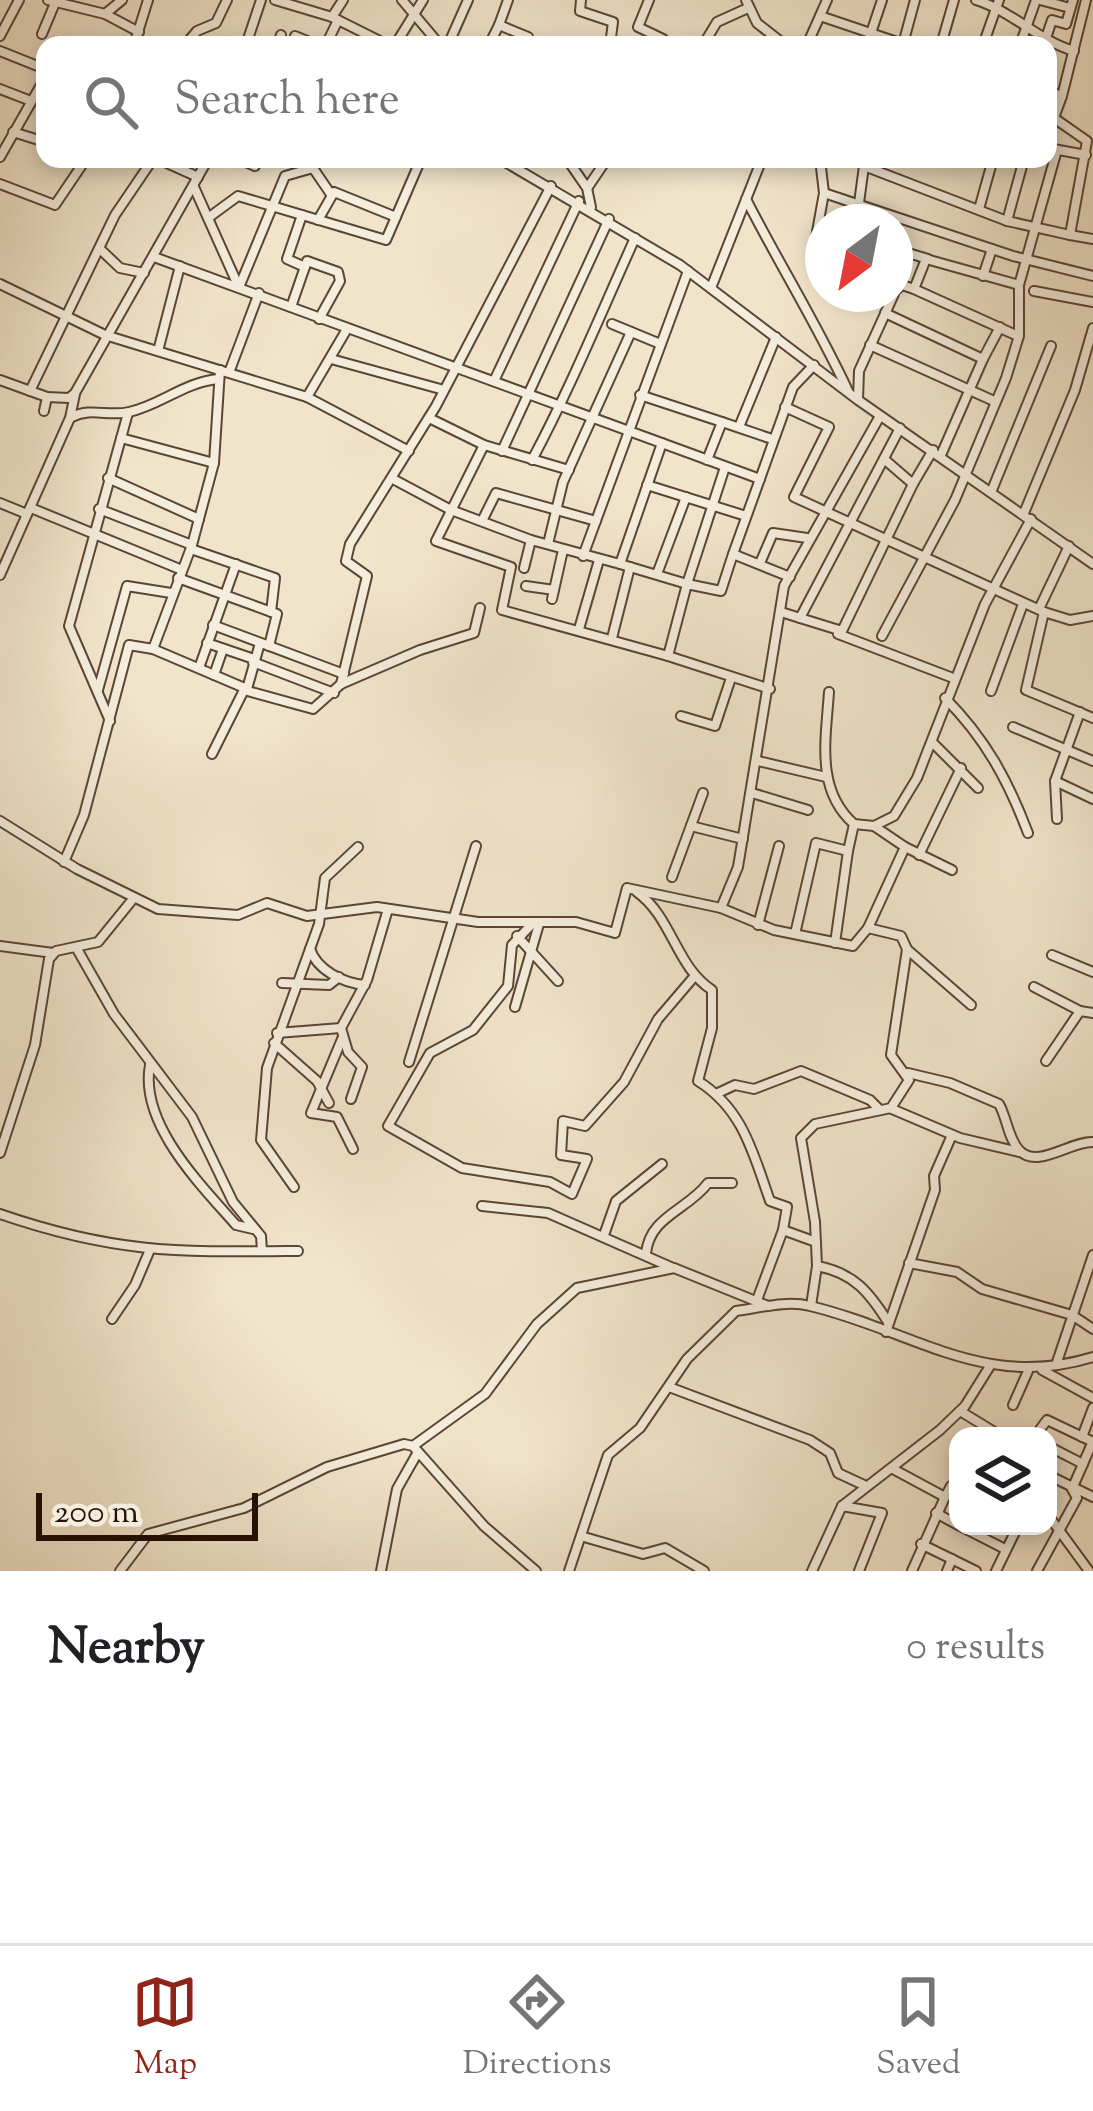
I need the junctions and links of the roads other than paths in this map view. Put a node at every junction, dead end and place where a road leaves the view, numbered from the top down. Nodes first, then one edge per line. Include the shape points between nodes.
1 (19, 0) edge
2 (122, 0) edge
3 (148, 0) edge
4 (227, 0) edge
5 (261, 0) edge
6 (275, 0) edge
7 (343, 0) edge
8 (402, 0) edge
9 (423, 0) edge
10 (508, 0) edge
11 (581, 0) edge
12 (649, 0) edge
13 (827, 0) edge
14 (882, 0) edge
15 (915, 0) edge
16 (953, 0) edge
17 (976, 0) edge
18 (1038, 0) edge
19 (1087, 0) edge
20 (466, 1) edge
21 (52, 2) edge
22 (299, 2) edge
23 (998, 3) edge
24 (747, 4) edge
25 (1071, 4) edge
26 (105, 14) junction
27 (820, 16) junction
28 (335, 18) junction
29 (415, 18) junction
30 (500, 25) junction
31 (1025, 26) junction
32 (139, 32) junction
33 (871, 33) junction
34 (42, 34) dead end
35 (0, 36) edge
36 (137, 36) edge
37 (193, 36) edge
38 (249, 36) edge
39 (329, 36) edge
40 (373, 36) edge
41 (400, 36) edge
42 (434, 36) edge
43 (448, 36) edge
44 (494, 36) edge
45 (526, 36) edge
46 (611, 36) edge
47 (656, 36) edge
48 (708, 36) edge
49 (774, 36) edge
50 (811, 36) edge
51 (870, 36) edge
52 (879, 36) edge
53 (906, 36) edge
54 (943, 36) edge
55 (985, 36) edge
56 (1022, 36) edge
57 (1036, 36) edge
58 (1047, 36) edge
59 (1057, 47) edge
60 (0, 51) edge
61 (1074, 51) junction
62 (36, 69) edge
63 (0, 89) edge
64 (36, 91) edge
65 (1057, 94) edge
66 (1062, 96) junction
67 (31, 101) junction
68 (1057, 110) edge
69 (1057, 120) edge
70 (13, 132) junction
71 (36, 139) edge
72 (1057, 148) edge
73 (1086, 155) junction
74 (0, 157) edge
75 (80, 168) edge
76 (149, 168) edge
77 (172, 168) edge
78 (203, 168) edge
79 (313, 168) joint
80 (417, 168) edge
81 (517, 168) edge
82 (573, 168) edge
83 (601, 168) edge
84 (758, 168) edge
85 (821, 168) edge
86 (864, 168) edge
87 (877, 168) edge
88 (990, 168) edge
89 (1021, 168) edge
90 (1048, 168) edge
91 (1088, 174) edge
92 (195, 181) junction
93 (0, 184) edge
94 (551, 186) junction
95 (587, 188) junction
96 (329, 193) junction
97 (824, 193) junction
98 (746, 199) junction
99 (579, 202) junction
100 (860, 202) junction
101 (823, 204) edge
102 (864, 204) edge
103 (272, 205) junction
104 (592, 209) junction
105 (979, 209) junction
106 (302, 215) junction
107 (397, 217) junction
108 (208, 218) junction
109 (609, 219) junction
110 (319, 220) junction
111 (1007, 220) junction
112 (913, 226) edge
113 (1039, 228) junction
114 (1070, 235) junction
115 (635, 238) junction
116 (1093, 239) edge
117 (100, 249) junction
118 (992, 249) junction
119 (913, 255) edge
120 (154, 257) junction
121 (928, 260) junction
122 (1031, 260) junction
123 (180, 266) junction
124 (305, 267) junction
125 (688, 272) junction
126 (145, 273) junction
127 (983, 276) junction
128 (1093, 276) edge
129 (0, 284) edge
130 (239, 285) junction
131 (1019, 285) junction
132 (711, 287) junction
133 (914, 289) joint
134 (1034, 290) dead end
135 (259, 293) junction
136 (1093, 302) edge
137 (292, 307) junction
138 (885, 314) joint
139 (64, 316) junction
140 (320, 319) junction
141 (612, 324) dead end
142 (1000, 327) junction
143 (1093, 328) edge
144 (347, 329) junction
145 (631, 332) junction
146 (105, 335) junction
147 (1019, 336) junction
148 (776, 337) junction
149 (658, 343) junction
150 (870, 345) junction
151 (1051, 346) dead end
152 (158, 351) junction
153 (331, 358) junction
154 (983, 359) junction
155 (814, 365) junction
156 (456, 370) junction
157 (223, 373) junction
158 (0, 380) edge
159 (494, 381) junction
160 (444, 390) junction
161 (30, 391) junction
162 (525, 391) junction
163 (970, 391) junction
164 (848, 392) junction
165 (75, 393) junction
166 (640, 395) junction
167 (47, 397) junction
168 (308, 397) junction
169 (858, 400) junction
170 (994, 401) junction
171 (562, 406) junction
172 (785, 407) junction
173 (44, 411) dead end
174 (128, 412) junction
175 (880, 416) junction
176 (70, 418) junction
177 (429, 418) junction
178 (591, 418) junction
179 (722, 422) junction
180 (739, 428) junction
181 (899, 428) junction
182 (629, 433) junction
183 (121, 438) junction
184 (772, 439) junction
185 (662, 442) junction
186 (484, 446) junction
187 (502, 451) junction
188 (409, 452) junction
189 (937, 452) junction
190 (884, 459) junction
191 (532, 460) junction
192 (707, 460) junction
193 (214, 463) junction
194 (725, 467) junction
195 (568, 470) junction
196 (968, 472) junction
197 (108, 478) junction
198 (393, 479) junction
199 (760, 479) junction
200 (914, 484) junction
201 (647, 485) junction
202 (992, 490) junction
203 (686, 496) junction
204 (0, 502) edge
205 (713, 505) junction
206 (99, 508) junction
207 (556, 508) junction
208 (451, 510) junction
209 (823, 510) junction
210 (29, 511) junction
211 (746, 516) junction
212 (1027, 516) junction
213 (199, 519) junction
214 (596, 520) junction
215 (482, 521) junction
216 (849, 524) junction
217 (92, 534) junction
218 (807, 538) junction
219 (531, 540) junction
220 (885, 541) junction
221 (548, 544) junction
222 (1069, 545) junction
223 (191, 547) junction
224 (563, 550) junction
225 (733, 554) junction
226 (583, 556) junction
227 (922, 559) junction
228 (599, 560) junction
229 (760, 563) junction
230 (236, 564) junction
231 (1093, 564) edge
232 (625, 566) junction
233 (524, 568) dead end
234 (180, 574) junction
235 (657, 574) junction
236 (0, 575) edge
237 (790, 577) junction
238 (687, 584) junction
239 (526, 586) dead end
240 (992, 588) junction
241 (171, 593) junction
242 (222, 596) junction
243 (1023, 604) junction
244 (481, 608) dead end
245 (1042, 611) junction
246 (271, 612) junction
247 (781, 612) junction
248 (1093, 616) edge
249 (800, 618) junction
250 (213, 625) junction
251 (579, 629) junction
252 (838, 634) junction
253 (882, 636) dead end
254 (611, 638) junction
255 (207, 644) junction
256 (265, 644) junction
257 (153, 649) junction
258 (223, 649) junction
259 (668, 656) junction
260 (254, 660) junction
261 (200, 668) junction
262 (102, 674) junction
263 (214, 675) junction
264 (730, 678) junction
265 (953, 678) junction
266 (343, 679) junction
267 (122, 680) junction
268 (247, 689) junction
269 (770, 689) junction
270 (98, 691) junction
271 (991, 691) dead end
272 (830, 692) dead end
273 (334, 693) junction
274 (944, 698) junction
275 (1079, 712) junction
276 (681, 716) dead end
277 (1093, 718) edge
278 (110, 722) junction
279 (1013, 727) dead end
280 (933, 743) junction
281 (1065, 748) junction
282 (212, 754) dead end
283 (758, 761) junction
284 (1093, 761) edge
285 (961, 767) junction
286 (826, 777) junction
287 (1054, 781) junction
288 (978, 788) dead end
289 (703, 794) dead end
290 (752, 794) junction
291 (1093, 799) edge
292 (808, 811) dead end
293 (1057, 819) dead end
294 (0, 821) edge
295 (854, 824) junction
296 (691, 826) junction
297 (874, 826) junction
298 (1028, 833) dead end
299 (743, 839) junction
300 (476, 846) dead end
301 (779, 846) dead end
302 (358, 847) dead end
303 (904, 847) junction
304 (848, 850) junction
305 (919, 855) junction
306 (64, 862) junction
307 (952, 870) dead end
308 (672, 877) dead end
309 (633, 890) junction
310 (134, 899) junction
311 (721, 908) junction
312 (388, 909) junction
313 (319, 914) junction
314 (457, 919) junction
315 (536, 923) junction
316 (758, 925) junction
317 (868, 928) junction
318 (795, 934) junction
319 (517, 936) junction
320 (835, 943) junction
321 (0, 946) edge
322 (309, 948) junction
323 (77, 950) junction
324 (907, 950) junction
325 (53, 953) junction
326 (531, 953) junction
327 (1052, 955) dead end
328 (1093, 972) edge
329 (339, 977) junction
330 (694, 979) junction
331 (558, 981) dead end
332 (282, 983) dead end
333 (295, 985) junction
334 (365, 985) junction
335 (1034, 987) dead end
336 (970, 1005) dead end
337 (515, 1006) dead end
338 (1080, 1011) junction
339 (1093, 1013) edge
340 (342, 1033) junction
341 (275, 1038) junction
342 (1046, 1061) dead end
343 (410, 1062) dead end
344 (150, 1064) junction
345 (908, 1073) junction
346 (322, 1090) junction
347 (718, 1093) junction
348 (351, 1099) dead end
349 (329, 1103) dead end
350 (886, 1110) junction
351 (952, 1135) junction
352 (1093, 1142) edge
353 (353, 1149) dead end
354 (0, 1153) edge
355 (1021, 1153) junction
356 (662, 1164) dead end
357 (733, 1183) dead end
358 (294, 1187) dead end
359 (482, 1206) dead end
360 (0, 1214) edge
361 (256, 1229) junction
362 (783, 1230) junction
363 (604, 1235) junction
364 (816, 1242) junction
365 (262, 1251) junction
366 (298, 1251) dead end
367 (148, 1252) junction
368 (646, 1253) junction
369 (1093, 1255) edge
370 (909, 1263) junction
371 (817, 1266) junction
372 (674, 1268) junction
373 (757, 1300) junction
374 (769, 1306) junction
375 (811, 1306) junction
376 (1072, 1315) junction
377 (112, 1319) dead end
378 (887, 1328) junction
379 (1093, 1329) edge
380 (1093, 1357) edge
381 (1076, 1362) junction
382 (1056, 1365) junction
383 (990, 1366) junction
384 (1040, 1369) junction
385 (1093, 1369) edge
386 (1028, 1371) junction
387 (669, 1388) junction
388 (1093, 1398) edge
389 (1013, 1405) dead end
390 (1093, 1408) edge
391 (960, 1411) junction
392 (978, 1427) edge
393 (1042, 1427) edge
394 (1082, 1437) junction
395 (1093, 1442) edge
396 (416, 1449) junction
397 (1057, 1451) edge
398 (1083, 1464) junction
399 (893, 1469) junction
400 (1057, 1481) edge
401 (866, 1486) junction
402 (1072, 1489) junction
403 (949, 1492) edge
404 (944, 1497) junction
405 (1093, 1497) edge
406 (842, 1506) junction
407 (936, 1514) junction
408 (949, 1520) edge
409 (1057, 1529) joint
410 (978, 1535) edge
411 (1013, 1535) edge
412 (1054, 1535) edge
413 (584, 1538) junction
414 (921, 1544) junction
415 (1005, 1549) junction
416 (952, 1559) junction
417 (120, 1571) edge
418 (381, 1571) edge
419 (536, 1571) edge
420 (569, 1571) edge
421 (704, 1571) edge
422 (812, 1571) edge
423 (860, 1571) edge
424 (912, 1571) edge
425 (946, 1571) edge
426 (976, 1571) edge
427 (996, 1571) edge
428 (1037, 1571) edge
429 (1092, 1571) edge

1 - 35 street
2 - 26 street
3 - 32 street
4 - 37 street via 216,23
5 - 38 street
6 - 22 street
7 - 28 street
8 - 29 street
9 - 29 street
10 - 30 street
11 - 46 street via 580,10 613,22
12 - 47 street via 638,27
13 - 27 street
14 - 33 street
15 - 53 street
16 - 54 street
17 - 23 street
18 - 25 street
18 - 31 street
19 - 61 street
20 - 43 street
21 - 26 street
21 - 34 street
22 - 28 street
23 - 31 street
23 - 55 street
24 - 48 street
24 - 49 street
25 - 58 street via 1066,24 1052,20
26 - 32 street
27 - 33 street
27 - 50 street
28 - 39 street
28 - 40 street
29 - 41 street
29 - 42 street
30 - 44 street
30 - 45 street
31 - 56 street
31 - 57 street
32 - 36 street
33 - 51 street
33 - 52 street
59 - 61 street
60 - 62 street
61 - 66 street
63 - 67 street
64 - 67 street
65 - 66 street
66 - 68 street
67 - 70 street
69 - 73 street via 1084,135
70 - 71 street
70 - 74 street
72 - 73 street
73 - 91 street
75 - 93 street via 55,205
76 - 117 street
77 - 92 street
78 - 92 street
79 - 96 street
79 - 103 street via 285,176
80 - 107 street
81 - 94 street
82 - 95 street
83 - 95 street
84 - 98 street
85 - 97 street
86 - 100 street
87 - 105 street
88 - 105 street
89 - 111 street
90 - 113 street
91 - 114 street
92 - 108 street
92 - 120 street
94 - 99 street
94 - 156 street
95 - 104 street
96 - 107 street
96 - 110 street
97 - 100 street
97 - 101 street
98 - 132 street
98 - 164 street
99 - 104 street
99 - 159 street
100 - 102 street
103 - 106 street
103 - 108 street via 238,196
103 - 130 street
104 - 109 street
105 - 111 street
106 - 110 street
106 - 124 street via 287,259
107 - 110 street via 386,240
108 - 130 street
109 - 115 street
109 - 162 street
111 - 113 street
112 - 118 street
113 - 114 street
113 - 122 street
114 - 116 street
115 - 125 street
115 - 171 street
117 - 126 street via 120,268
117 - 139 street
118 - 122 street
118 - 127 street
119 - 121 street
120 - 123 street
120 - 126 street
121 - 127 street
121 - 133 street
122 - 128 street
122 - 131 street
123 - 130 street
123 - 152 street
124 - 137 street
124 - 140 street via 307,261 340,277
125 - 132 street
125 - 149 street
126 - 146 street
127 - 131 street
129 - 139 street
130 - 135 street
131 - 147 street
132 - 148 street
133 - 142 street
134 - 136 street
135 - 137 street
135 - 157 street
137 - 140 street
138 - 150 street
138 - 154 street
139 - 146 street
139 - 161 street
140 - 144 street
141 - 145 street
142 - 147 street
142 - 154 street
143 - 212 street
144 - 153 street
144 - 156 street
145 - 149 street
145 - 178 street
146 - 152 street
146 - 165 street
147 - 170 street
148 - 155 street
148 - 180 street
149 - 166 street
150 - 163 street
150 - 169 street
151 - 202 street
152 - 157 street
153 - 160 street
153 - 168 street
154 - 163 street
155 - 164 street
155 - 172 street
156 - 159 street
156 - 160 street
157 - 168 street
157 - 174 street
157 - 193 street
158 - 161 street
159 - 162 street
160 - 177 street
161 - 167 street
162 - 171 street
162 - 187 street
163 - 170 street
163 - 189 street
164 - 169 street
165 - 167 street
165 - 176 street
166 - 179 street
166 - 182 street
167 - 173 street
168 - 188 street
169 - 175 street
170 - 196 street
171 - 178 street
171 - 191 street
172 - 184 street
172 - 209 street via 830,427 794,497
174 - 176 street
174 - 183 street
175 - 181 street
175 - 209 street
176 - 210 street
177 - 186 street
177 - 188 street
178 - 182 street
178 - 195 street
179 - 180 street
179 - 192 street
180 - 184 street
181 - 189 street
181 - 190 street
182 - 185 street
182 - 214 street
183 - 193 street
183 - 197 street
184 - 199 street
185 - 192 street
185 - 201 street
186 - 187 street
186 - 208 street
187 - 191 street
188 - 198 street
189 - 196 street
189 - 200 street
190 - 200 street
190 - 216 street
191 - 195 street
192 - 194 street
193 - 213 street
194 - 199 street
194 - 205 street
195 - 207 street
196 - 202 street
196 - 227 street
197 - 206 street
197 - 213 street
198 - 208 street
198 - 266 street via 350,544 350,568 367,576
199 - 211 street
200 - 220 street
201 - 203 street
201 - 232 street
202 - 212 street
203 - 205 street
203 - 235 street
204 - 210 street
205 - 211 street
205 - 238 street
206 - 217 street
206 - 223 street
207 - 214 street
207 - 215 street via 496,493
207 - 221 street
208 - 215 street
208 - 251 street via 436,541 512,567 502,610
209 - 216 street
209 - 218 street
210 - 217 street
210 - 236 street
211 - 225 street
212 - 222 street
212 - 240 street
213 - 223 street
214 - 226 street
215 - 219 street
216 - 220 street
216 - 249 street
217 - 234 street
217 - 270 street via 69,626
218 - 229 street via 773,533
218 - 237 street
219 - 221 street
219 - 233 street
220 - 227 street
220 - 252 street
221 - 224 street
222 - 231 street
222 - 245 street
223 - 230 street
223 - 234 street
224 - 226 street
224 - 239 street via 553,594
225 - 229 street
225 - 238 street via 721,592
226 - 228 street
227 - 240 street
227 - 253 street
228 - 232 street
228 - 251 street
229 - 237 street
230 - 242 street
230 - 246 street via 277,580
232 - 235 street
232 - 254 street
234 - 241 street
234 - 242 street
235 - 238 street
237 - 247 street
238 - 259 street
240 - 243 street
240 - 265 street
241 - 257 street
241 - 262 street via 129,584
242 - 246 street
242 - 250 street
243 - 245 street
243 - 271 street
244 - 266 street via 474,634
245 - 248 street via 1070,620
245 - 275 street via 1026,690
246 - 256 street via 280,616
247 - 249 street
247 - 269 street
249 - 252 street
250 - 255 street
250 - 256 street
251 - 254 street
252 - 265 street
254 - 259 street
255 - 258 street
255 - 261 street
256 - 260 street
256 - 266 street
257 - 261 street
257 - 267 street via 130,644
258 - 260 street
258 - 263 street
259 - 264 street
260 - 268 street
260 - 273 street
261 - 263 street
262 - 267 street
262 - 270 street
263 - 268 street
264 - 269 street
264 - 276 street via 715,726
265 - 274 street
266 - 273 street
267 - 278 street
268 - 273 street via 313,709
268 - 282 street
269 - 283 street
270 - 278 street
272 - 286 street
274 - 280 street
274 - 298 street via 977,731
275 - 277 street
275 - 281 street
278 - 306 street
279 - 281 street
280 - 285 street
280 - 297 street via 896,813
281 - 284 street
281 - 287 street
283 - 286 street
283 - 290 street
285 - 288 street
285 - 305 street
286 - 295 street
287 - 291 street
287 - 293 street
289 - 296 street
290 - 292 street
290 - 299 street
294 - 306 street
295 - 297 street
295 - 304 street
296 - 299 street
296 - 308 street
297 - 303 street
299 - 311 street
300 - 314 street
301 - 316 street
302 - 313 street via 325,878
303 - 305 street
303 - 317 street
304 - 318 street via 813,846
304 - 320 street
305 - 307 street
306 - 310 street
309 - 311 street
309 - 315 street via 627,888 615,933 576,922
309 - 330 street via 672,933
310 - 313 street via 158,909 238,915 267,904
310 - 323 street via 108,934
311 - 316 street
312 - 313 street
312 - 314 street
312 - 334 street
313 - 322 street
314 - 315 street
314 - 343 street
315 - 319 street
315 - 326 street
316 - 318 street
317 - 320 street via 853,946
317 - 324 street via 901,936
318 - 320 street
319 - 326 street
319 - 330 street via 508,986 473,1030 430,1053 388,1126 463,1168 550,1182 572,1194 587,1159 561,1155 562,1121 585,1126
321 - 325 street
322 - 329 street
322 - 333 street
323 - 325 street
323 - 344 street
324 - 336 street
324 - 345 street via 891,1055
325 - 354 street
326 - 331 street
326 - 337 street
327 - 328 street
329 - 333 street via 329,986
329 - 334 street
330 - 347 street via 712,990 712,1028 696,1077
332 - 333 street
333 - 341 street
334 - 340 street
335 - 338 street
338 - 339 street
338 - 342 street
340 - 341 street
340 - 346 street
340 - 348 street via 362,1067
341 - 346 street
341 - 358 street via 260,1132
344 - 361 street via 192,1117 232,1202
344 - 361 street via 148,1106 160,1130 236,1226
345 - 350 street via 904,1094
345 - 355 street via 999,1104
346 - 349 street
346 - 353 street via 311,1113 337,1117
347 - 350 street via 801,1071
347 - 362 street via 740,1119 770,1201 787,1207
350 - 351 street
350 - 364 street via 814,1124 801,1138
351 - 355 street
351 - 370 street
352 - 355 street via 1044,1157
356 - 363 street via 616,1202
357 - 368 street via 708,1183 687,1207 664,1217
359 - 363 street via 548,1213
360 - 367 street
361 - 365 street
362 - 364 street
362 - 373 street
363 - 368 street
364 - 371 street
365 - 366 street
365 - 367 street
367 - 377 street
368 - 372 street
369 - 376 street
370 - 376 street via 957,1271 982,1289
370 - 378 street
371 - 375 street
371 - 378 street via 865,1287
372 - 373 street
372 - 396 street via 566,1295 485,1394
373 - 374 street
374 - 375 street
374 - 387 street via 736,1311
375 - 378 street
376 - 379 street
376 - 382 street
378 - 383 street
380 - 381 street
381 - 382 street
381 - 385 street
382 - 384 street
383 - 386 street
383 - 391 street
384 - 386 street
384 - 388 street
386 - 389 street
387 - 401 street via 810,1440 830,1453 838,1473
387 - 413 street via 640,1429 608,1455
390 - 394 street
391 - 392 street
391 - 399 street
393 - 394 street via 1047,1420
394 - 395 street
395 - 398 street
396 - 417 street via 354,1456 244,1508 148,1534
396 - 418 street via 397,1489
396 - 419 street
397 - 398 street
398 - 402 street
399 - 401 street
399 - 404 street
400 - 402 street
401 - 406 street
402 - 405 street
402 - 409 street via 1077,1498
403 - 404 street
404 - 407 street
406 - 422 street
406 - 423 street via 881,1513
407 - 408 street
407 - 414 street
409 - 429 street
410 - 415 street
411 - 415 street
412 - 428 street
413 - 420 street
413 - 421 street via 643,1553 664,1547
414 - 416 street
414 - 424 street
415 - 427 street
416 - 425 street
416 - 426 street

